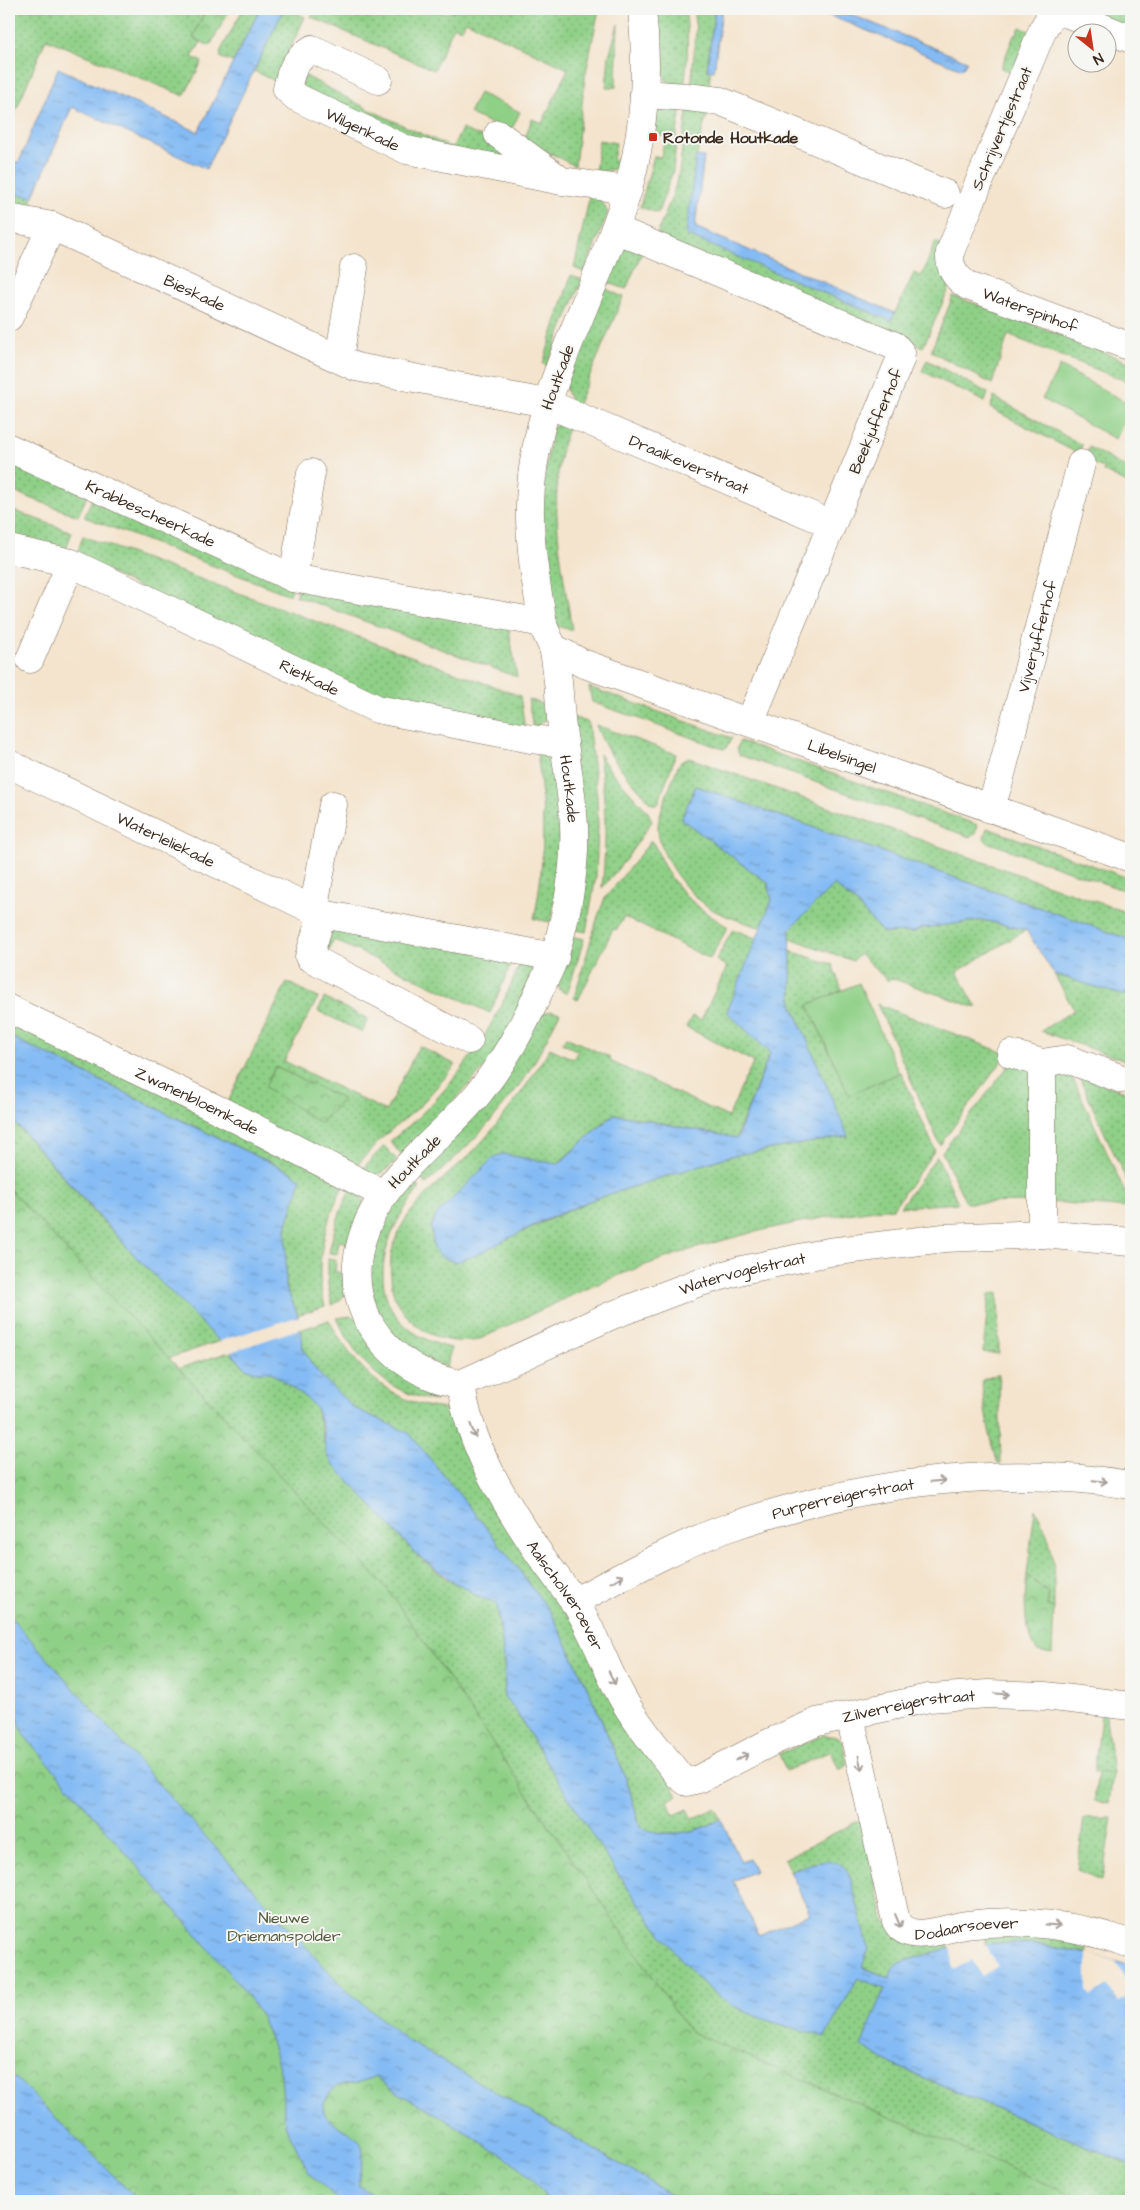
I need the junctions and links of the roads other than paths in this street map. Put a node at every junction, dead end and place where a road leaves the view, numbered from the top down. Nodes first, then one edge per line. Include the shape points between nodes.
1 (642, 9) edge
2 (1058, 10) edge
3 (1131, 39) edge
4 (378, 80) dead end
5 (644, 94) junction
6 (498, 134) dead end
7 (562, 181) junction
8 (628, 190) junction
9 (945, 194) dead end
10 (9, 218) edge
11 (52, 226) junction
12 (615, 229) junction
13 (950, 252) joint
14 (354, 268) dead end
15 (9, 317) edge
16 (1131, 347) edge
17 (339, 359) junction
18 (546, 402) junction
19 (9, 448) edge
20 (1081, 464) dead end
21 (311, 473) dead end
22 (831, 524) junction
23 (9, 549) edge
24 (71, 563) junction
25 (293, 578) junction
26 (548, 636) junction
27 (30, 659) dead end
28 (750, 722) junction
29 (564, 743) junction
30 (9, 764) edge
31 (333, 805) dead end
32 (990, 809) junction
33 (1131, 858) edge
34 (322, 914) junction
35 (555, 957) junction
36 (9, 1009) edge
37 (469, 1040) dead end
38 (1011, 1054) dead end
39 (1042, 1063) junction
40 (1122, 1079) dead end
41 (383, 1194) junction
42 (1042, 1234) junction
43 (1131, 1242) edge
44 (461, 1384) junction
45 (1131, 1486) edge
46 (574, 1602) junction
47 (1131, 1706) edge
48 (850, 1716) junction
49 (699, 1779) joint
50 (1131, 1944) edge

1 - 5 street, Houtkade
2 - 3 street
2 - 13 street, Schrijvertjestraat via 1043,30
4 - 7 street, Wilgenkade via 312,49 299,58 290,74 287,89 296,97 407,150
5 - 8 street, Houtkade
5 - 9 street via 720,101
6 - 7 street, Wilgenkade
7 - 8 street, Wilgenkade
8 - 12 street, Houtkade
10 - 11 street, Bieskade
11 - 15 street
11 - 17 street, Bieskade
12 - 18 street, Houtkade
12 - 22 street, Beekjufferhof via 895,346 901,354
13 - 16 street, Waterspinhof via 951,268 957,278 968,286
14 - 17 street
17 - 18 street, Bieskade via 356,367
18 - 22 street, Draaikeverstraat
18 - 26 street, Houtkade via 536,442 530,490 531,531
19 - 25 street, Krabbescheerkade
20 - 32 street, Vijverjufferhof
21 - 25 street
22 - 28 street, Beekjufferhof
23 - 24 street, Rietkade
24 - 27 street
24 - 29 street, Rietkade via 377,709
25 - 26 street, Krabbescheerkade
26 - 28 street, Libelsingel via 582,663
26 - 29 street, Houtkade
28 - 32 street, Libelsingel
29 - 35 street, Houtkade via 574,830 567,903
30 - 34 street, Waterleliekade
31 - 34 street via 315,900
32 - 33 street, Libelsingel
34 - 35 street, Waterleliekade
34 - 37 street via 309,957
35 - 41 street, Houtkade via 531,1011 497,1068 461,1112 405,1166
36 - 41 street, Zwanenbloemkade
38 - 39 street
39 - 40 street via 1068,1059
39 - 42 street
41 - 44 street, Houtkade via 374,1207 361,1243 356,1281 360,1303 381,1340 399,1359 428,1375
42 - 43 street, Watervogelstraat
42 - 44 street, Watervogelstraat via 889,1244 829,1252 742,1270 697,1283 610,1316
44 -> 46 street, Aalscholveroever via 464,1405 486,1464 509,1507
46 -> 45 street, Purperreigerstraat via 657,1558 723,1529 792,1508 858,1493 924,1482 1000,1476 1102,1481
46 -> 49 street, Aalscholveroever via 624,1702 679,1776 687,1782
48 -> 47 street, Zilverreigerstraat via 929,1698 988,1694 1054,1697
49 -> 48 street, Zilverreigerstraat via 771,1742 810,1726
48 -> 50 street, Dodaarsoever via 900,1928 916,1934 986,1924 1032,1924 1091,1932

